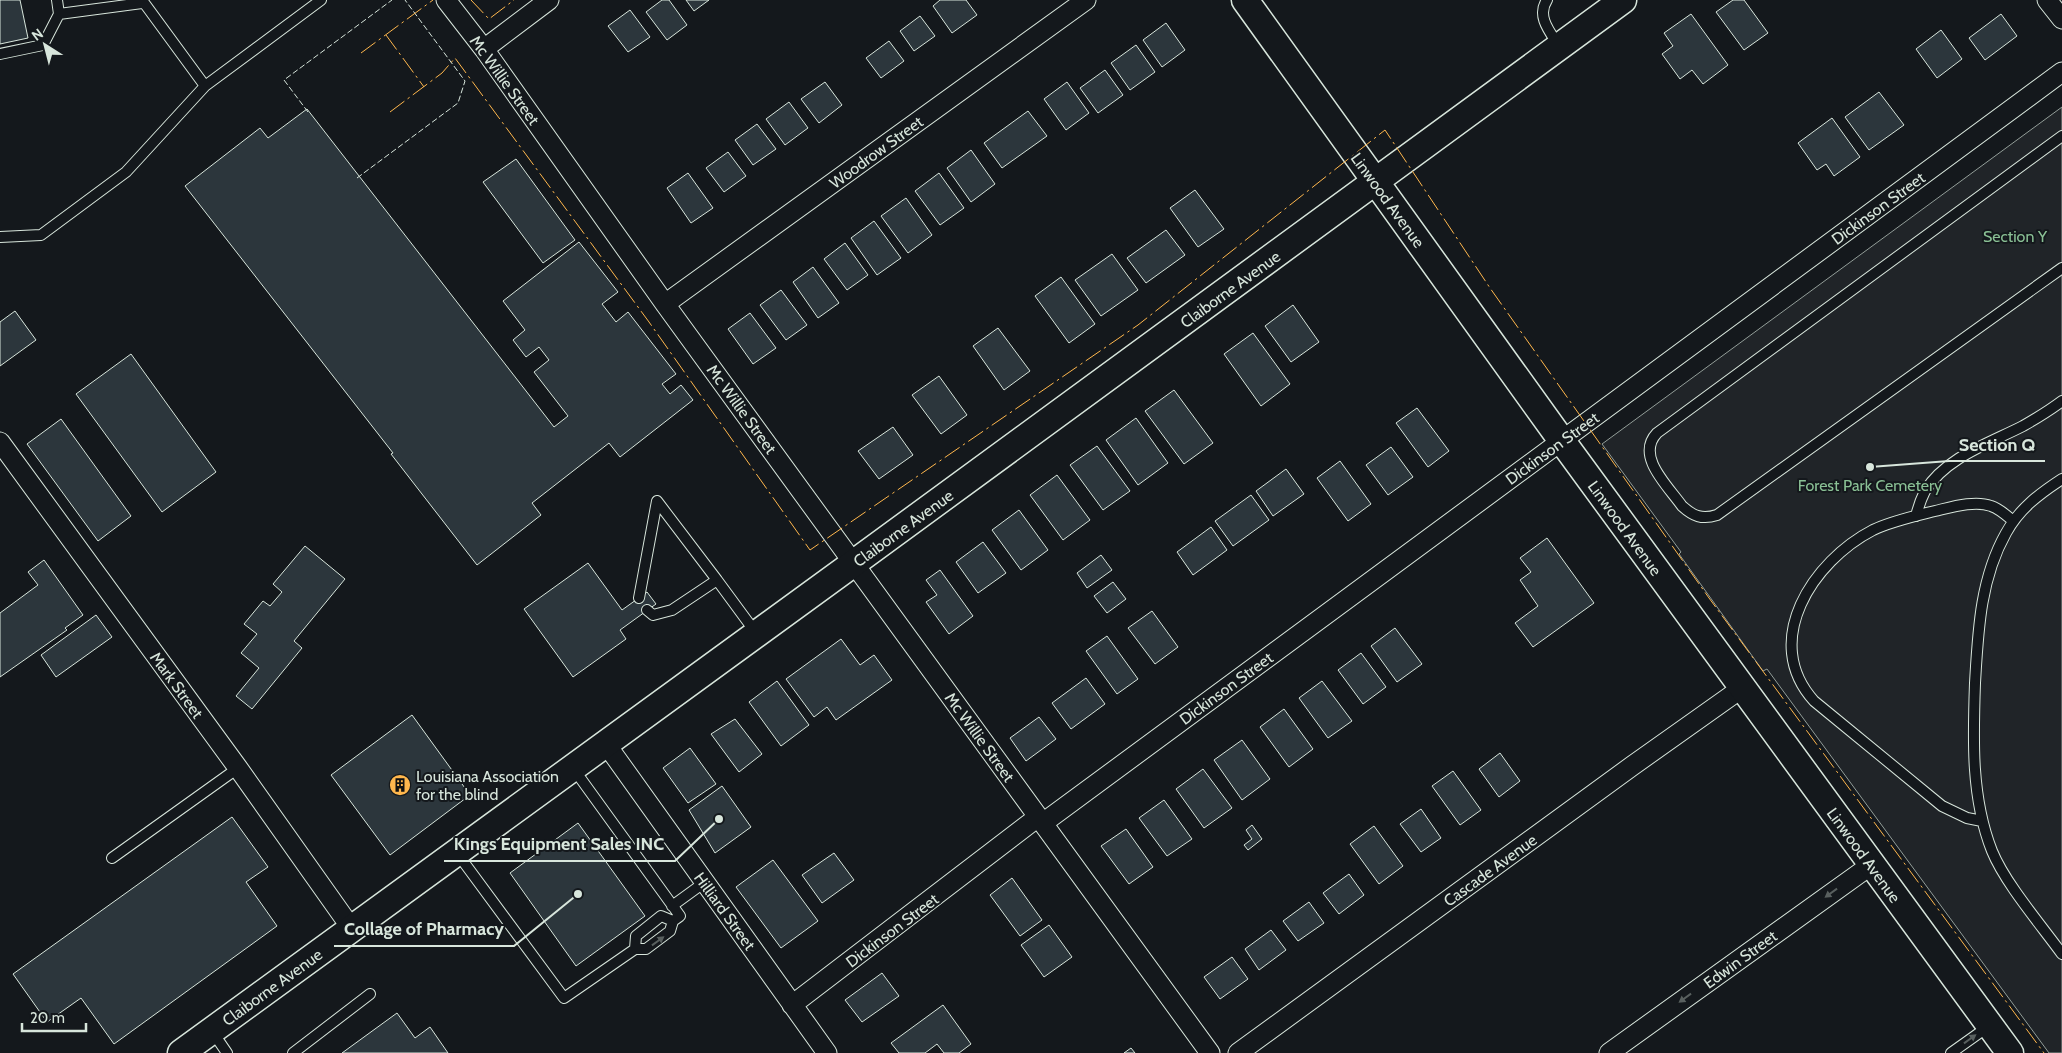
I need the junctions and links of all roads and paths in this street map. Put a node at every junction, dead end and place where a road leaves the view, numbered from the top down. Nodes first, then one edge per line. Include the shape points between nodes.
1 (57, 0) edge
2 (321, 0) edge
3 (446, 0) edge
4 (549, 0) edge
5 (1086, 0) edge
6 (1245, 0) edge
7 (1547, 0) edge
8 (1623, 0) edge
9 (2048, 0) edge
10 (142, 1) edge
11 (59, 14) junction
12 (2062, 19) edge
13 (1560, 47) junction
14 (484, 49) junction
15 (0, 54) edge
16 (2062, 72) edge
17 (205, 86) junction
18 (2062, 136) edge
19 (1376, 182) junction
20 (0, 237) edge
21 (2062, 268) edge
22 (665, 304) junction
23 (2062, 401) edge
24 (1562, 441) junction
25 (0, 442) edge
26 (2062, 479) edge
27 (1916, 516) junction
28 (2013, 521) junction
29 (854, 563) junction
30 (717, 580) junction
31 (639, 598) dead end
32 (648, 610) dead end
33 (757, 634) junction
34 (1742, 688) junction
35 (606, 744) junction
36 (238, 768) junction
37 (572, 768) junction
38 (1040, 820) junction
39 (1982, 821) junction
40 (457, 852) junction
41 (112, 858) dead end
42 (1871, 865) junction
43 (704, 882) junction
44 (672, 906) junction
45 (673, 921) junction
46 (352, 929) junction
47 (635, 949) junction
48 (2062, 954) edge
49 (370, 994) dead end
50 (792, 1005) junction
51 (1989, 1025) junction
52 (212, 1030) junction
53 (180, 1053) edge
54 (227, 1053) edge
55 (292, 1053) edge
56 (827, 1053) edge
57 (1210, 1053) edge
58 (1238, 1053) edge
59 (1609, 1053) edge
60 (1951, 1053) edge
61 (2010, 1053) edge

1 - 11 lane
2 - 17 lane
3 - 14 street, Mc Willie Street
4 - 14 street
5 - 22 street, Woodrow Street
6 - 19 street, Linwood Avenue
7 - 13 lane via 1542,16
8 - 13 street, Claiborne Avenue
9 - 12 street
10 - 11 lane
10 - 17 lane
11 - 15 lane via 43,45
13 - 19 street, Claiborne Avenue
14 - 22 street, Mc Willie Street
16 - 24 street, Dickinson Street
17 - 20 lane via 126,172 41,235
18 - 21 lane via 1657,433 1649,445 1650,459 1688,512 1702,518 1717,515
19 - 24 street, Linwood Avenue
19 - 29 street, Claiborne Avenue
22 - 29 street, Mc Willie Street
23 - 27 lane via 1953,463 1926,490
24 - 34 street, Linwood Avenue
24 - 38 street, Dickinson Street
25 - 36 street, Mark Street
26 - 28 lane via 2029,503
27 - 28 lane via 1951,507 1984,504 2003,512
27 - 39 lane via 1860,538 1838,555 1818,577 1802,600 1794,623 1793,663 1802,686 1822,709 1942,806
28 - 39 lane via 1992,563 1978,633 1974,731 1975,772
29 - 33 street, Claiborne Avenue
29 - 38 street, Mc Willie Street
30 - 31 lane via 657,501
30 - 32 lane via 672,610 653,615
30 - 33 lane
33 - 35 street, Claiborne Avenue
34 - 42 street, Linwood Avenue
34 - 58 street, Cascade Avenue
35 - 37 street, Claiborne Avenue
35 - 43 street, Hilliard Street
36 - 41 lane
36 - 46 street, Mark Street
37 - 40 street, Claiborne Avenue
37 - 44 lane
38 - 50 street, Dickinson Street
38 - 57 street, Mc Willie Street
39 - 48 lane via 1995,858
40 - 46 street, Claiborne Avenue
40 - 47 lane via 564,998
42 - 51 street, Linwood Avenue
42 -> 59 street, Edwin Street
43 - 44 lane
43 - 50 street, Hilliard Street
44 - 45 lane via 680,916
47 -> 45 lane via 646,949 670,932
45 - 47 lane via 661,916 636,936
46 - 52 street, Claiborne Avenue
49 - 55 lane
50 - 56 street, Hilliard Street
60 -> 51 lane
51 - 61 street, Linwood Avenue
52 - 53 street, Claiborne Avenue
52 - 54 lane

